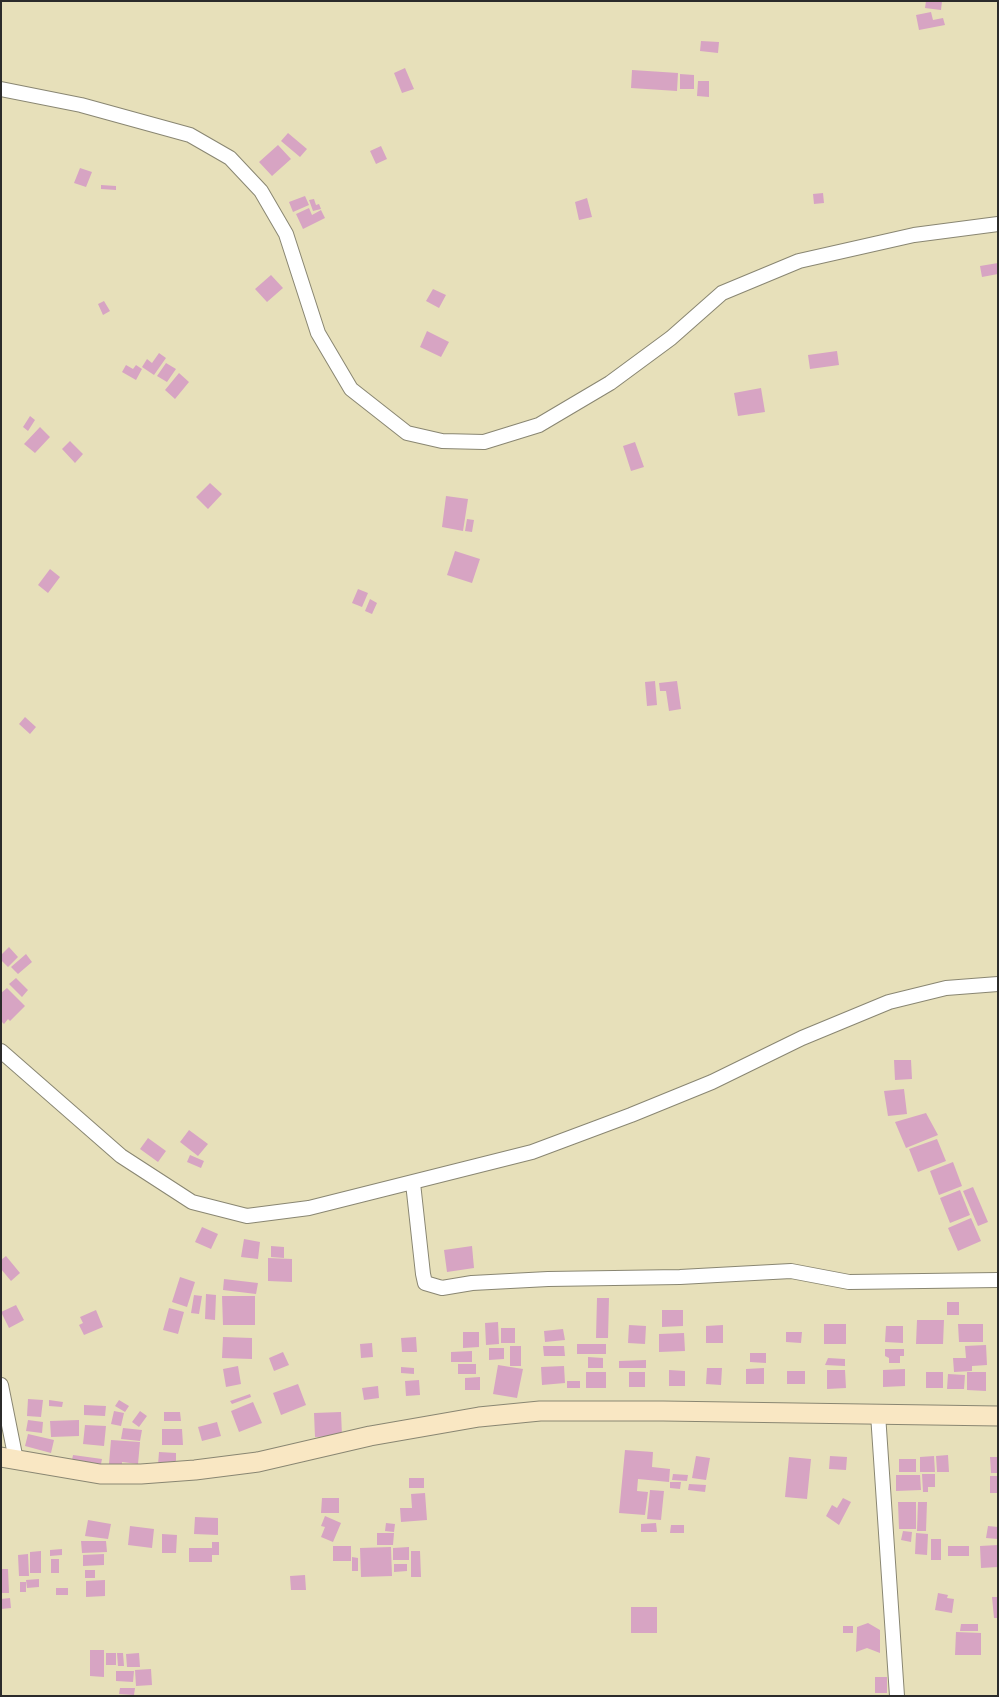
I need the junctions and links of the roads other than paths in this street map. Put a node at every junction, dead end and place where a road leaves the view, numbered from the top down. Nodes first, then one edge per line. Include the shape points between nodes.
1 (1, 89) edge
2 (998, 224) edge
3 (998, 984) edge
4 (1, 1051) edge
5 (413, 1183) junction
6 (998, 1280) edge
7 (1, 1385) edge
8 (878, 1414) junction
9 (998, 1416) edge
10 (9, 1458) edge
11 (897, 1696) edge

1 - 2 street via 81,105 190,135 230,158 261,191 286,234 318,333 351,389 407,433 442,442 484,442 539,424 610,383 671,338 722,293 799,261 914,235
3 - 5 street via 946,988 889,1002 631,1115 532,1152
4 - 5 street via 121,1156 192,1202 247,1216 309,1208
5 - 6 street via 425,1283 442,1288 548,1279 791,1271 849,1282
7 - 10 street
8 - 9 main road
8 - 10 main road via 540,1411 479,1417 370,1436 258,1462 141,1474 100,1474
8 - 11 street

